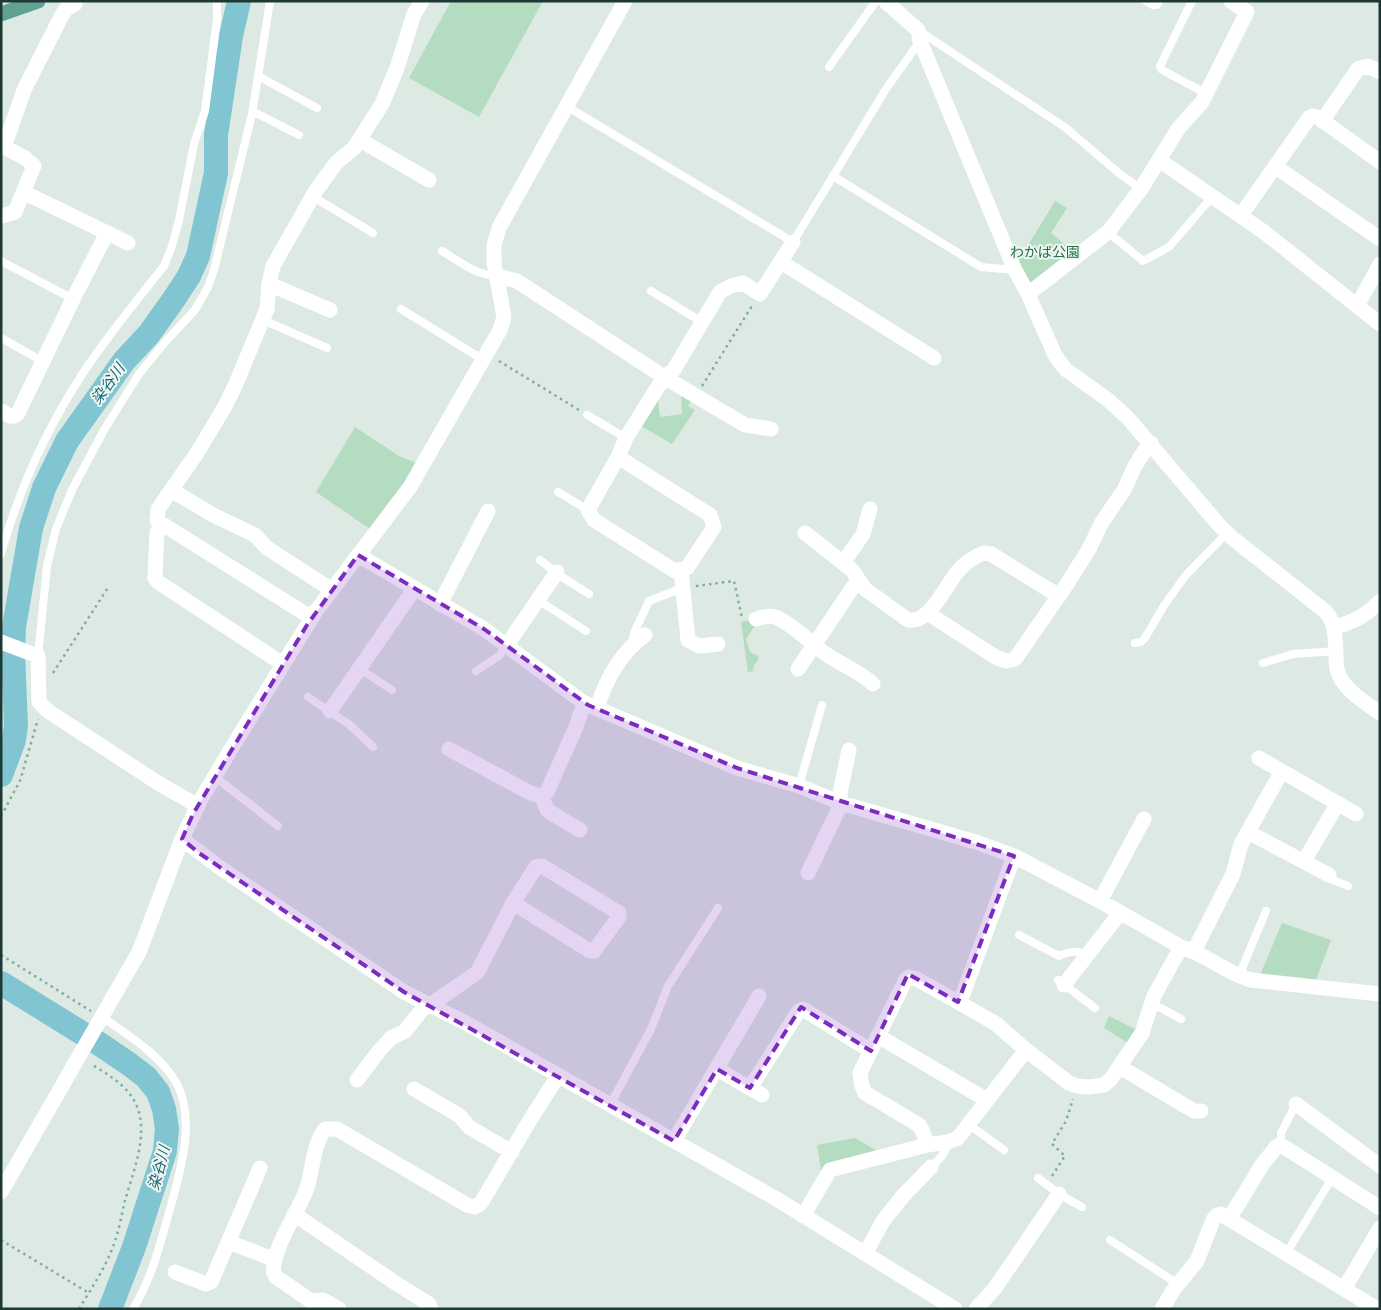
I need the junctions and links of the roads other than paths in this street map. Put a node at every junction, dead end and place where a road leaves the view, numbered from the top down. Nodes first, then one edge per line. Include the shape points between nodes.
1 (38, 1) edge
2 (217, 1) edge
3 (270, 1) edge
4 (422, 1) edge
5 (625, 1) edge
6 (876, 1) edge
7 (884, 1) edge
8 (1146, 1) edge
9 (1159, 1) edge
10 (1192, 1) edge
11 (1231, 1) edge
12 (75, 4) dead end
13 (1, 14) edge
14 (919, 36) junction
15 (829, 68) dead end
16 (1380, 72) edge
17 (258, 76) junction
18 (1207, 94) junction
19 (566, 106) junction
20 (317, 108) dead end
21 (252, 114) junction
22 (1322, 121) junction
23 (299, 135) dead end
24 (360, 140) junction
25 (1159, 160) junction
26 (1380, 162) edge
27 (1276, 167) junction
28 (833, 176) junction
29 (429, 180) dead end
30 (1141, 189) junction
31 (23, 192) junction
32 (312, 196) junction
33 (1212, 197) junction
34 (1241, 215) junction
35 (1, 217) edge
36 (373, 232) dead end
37 (1108, 232) junction
38 (107, 233) junction
39 (1380, 238) edge
40 (793, 242) junction
41 (128, 243) dead end
42 (442, 251) dead end
43 (1, 261) edge
44 (781, 262) junction
45 (1380, 264) edge
46 (1015, 270) junction
47 (497, 276) junction
48 (269, 284) junction
49 (651, 290) dead end
50 (1028, 294) junction
51 (74, 299) junction
52 (1357, 306) junction
53 (401, 309) dead end
54 (330, 310) dead end
55 (263, 320) junction
56 (702, 322) junction
57 (1380, 324) edge
58 (1, 338) edge
59 (327, 348) dead end
60 (484, 356) junction
61 (934, 358) dead end
62 (44, 362) junction
63 (664, 377) junction
64 (1, 412) edge
65 (587, 415) road end
66 (771, 429) dead end
67 (626, 438) junction
68 (1151, 444) junction
69 (618, 457) junction
70 (171, 490) junction
71 (558, 492) dead end
72 (870, 509) dead end
73 (588, 510) junction
74 (488, 511) dead end
75 (160, 525) junction
76 (4, 530) edge
77 (804, 533) dead end
78 (1227, 533) junction
79 (1, 554) edge
80 (358, 555) junction
81 (540, 560) dead end
82 (843, 563) junction
83 (681, 570) junction
84 (557, 572) junction
85 (859, 582) junction
86 (415, 588) junction
87 (682, 588) junction
88 (332, 590) junction
89 (589, 594) dead end
90 (1059, 596) junction
91 (538, 600) junction
92 (1380, 601) edge
93 (440, 604) junction
94 (929, 614) junction
95 (312, 618) junction
96 (749, 620) road end
97 (1334, 627) junction
98 (586, 630) dead end
99 (645, 635) dead end
100 (1, 642) edge
101 (633, 644) junction
102 (718, 644) dead end
103 (816, 644) junction
104 (1135, 644) dead end
105 (507, 645) junction
106 (1336, 651) junction
107 (35, 655) junction
108 (1262, 663) dead end
109 (283, 664) junction
110 (360, 668) junction
111 (798, 669) dead end
112 (476, 671) dead end
113 (873, 684) dead end
114 (392, 690) dead end
115 (308, 697) dead end
116 (822, 705) dead end
117 (590, 706) junction
118 (330, 711) junction
119 (1380, 713) edge
120 (373, 747) dead end
121 (449, 749) dead end
122 (849, 750) dead end
123 (1259, 758) dead end
124 (1282, 771) junction
125 (214, 777) junction
126 (799, 786) junction
127 (542, 796) junction
128 (840, 803) junction
129 (1338, 803) junction
130 (198, 806) junction
131 (1356, 814) dead end
132 (1144, 819) dead end
133 (278, 826) dead end
134 (580, 830) dead end
135 (1248, 832) junction
136 (182, 839) junction
137 (1014, 856) junction
138 (1304, 862) junction
139 (808, 873) dead end
140 (1329, 875) joint
141 (1348, 886) dead end
142 (1100, 901) junction
143 (513, 903) junction
144 (718, 908) dead end
145 (1266, 911) dead end
146 (1120, 913) junction
147 (1019, 935) dead end
148 (1188, 949) junction
149 (1087, 956) junction
150 (1240, 977) junction
151 (1061, 983) joint
152 (1380, 994) edge
153 (759, 996) dead end
154 (958, 1002) junction
155 (430, 1005) junction
156 (1150, 1005) junction
157 (1094, 1008) dead end
158 (101, 1019) junction
159 (1181, 1019) dead end
160 (878, 1036) junction
161 (1026, 1050) junction
162 (871, 1051) junction
163 (1120, 1067) junction
164 (718, 1069) junction
165 (558, 1076) junction
166 (357, 1080) dead end
167 (414, 1089) dead end
168 (988, 1100) junction
169 (1296, 1104) joint
170 (610, 1105) junction
171 (1201, 1111) dead end
172 (968, 1124) junction
173 (674, 1141) junction
174 (948, 1142) junction
175 (927, 1145) junction
176 (1281, 1145) junction
177 (1004, 1150) dead end
178 (512, 1152) junction
179 (931, 1166) joint
180 (1380, 1166) edge
181 (260, 1168) dead end
182 (1038, 1178) dead end
183 (1332, 1178) junction
184 (1, 1192) edge
185 (1059, 1194) junction
186 (1082, 1207) dead end
187 (1380, 1208) edge
188 (294, 1214) junction
189 (803, 1216) junction
190 (1229, 1219) junction
191 (1380, 1228) edge
192 (1110, 1240) dead end
193 (229, 1242) junction
194 (865, 1254) junction
195 (1286, 1254) junction
196 (275, 1260) junction
197 (175, 1272) dead end
198 (1178, 1284) junction
199 (1344, 1289) junction
200 (938, 1304) edge
201 (133, 1309) edge
202 (339, 1309) edge
203 (431, 1309) edge
204 (955, 1309) edge
205 (976, 1309) edge
206 (1162, 1309) edge
207 (1377, 1309) edge

1 - 13 main road
2 - 76 lane via 206,102 171,249 164,266 93,357 64,403
3 - 17 lane
4 - 24 street via 412,19 390,88
5 - 19 street
6 - 15 lane
7 - 14 street
8 - 9 lane via 1153,6
10 - 18 lane via 1160,66
11 - 18 street via 1247,12
12 - 31 street via 62,15 35,66 5,144 6,149 34,166
14 - 28 lane
14 - 30 lane via 1066,128
14 - 46 street
16 - 22 street via 1368,66 1358,69
17 - 20 lane
17 - 21 lane
18 - 25 street via 1178,129
19 - 40 lane
19 - 47 street via 499,228 494,245
21 - 23 lane
21 - 107 lane via 208,287 195,310 139,374 104,430 63,511 47,566
22 - 26 street
22 - 27 street via 1316,117 1309,118
24 - 29 street
24 - 32 street via 330,169
25 - 30 street
25 - 33 street
27 - 34 street
27 - 39 street
28 - 40 lane
28 - 46 lane via 981,266
30 - 37 street
31 - 35 street via 15,212
31 - 38 street
32 - 36 lane
32 - 48 street via 273,266
33 - 34 street
33 - 37 lane via 1169,247 1143,261
34 - 52 street
37 - 50 street
38 - 41 street
38 - 51 street
40 - 44 street
42 - 47 lane via 468,267 488,276
43 - 51 lane
44 - 56 street via 760,294 743,283 720,292
44 - 61 street
45 - 52 street
46 - 50 street
47 - 60 street via 504,317
47 - 63 street via 517,281
48 - 54 street
48 - 55 street via 268,309
49 - 56 lane
50 - 68 street via 1060,363 1075,378 1115,406
51 - 62 street
52 - 57 street
53 - 60 lane
55 - 59 lane
55 - 70 street via 224,408
56 - 63 street via 673,371
58 - 62 lane
60 - 80 street via 410,487
62 - 64 street via 16,416
63 - 66 street via 744,425
63 - 67 street
65 - 67 lane
67 - 69 street
68 - 78 street
68 - 90 street
69 - 73 street
69 - 83 street via 710,515 714,527 687,568
70 - 75 street via 158,509
70 - 88 street via 213,516 251,533 267,548
71 - 73 lane
72 - 82 street via 863,534
73 - 83 street via 594,520 676,571
74 - 93 street
75 - 95 street
75 - 109 street via 156,532 155,578 158,582
76 - 79 lane
77 - 82 street
78 - 97 street via 1326,612
78 - 104 lane via 1186,575 1145,638
80 - 86 street
80 - 88 street
81 - 84 lane
82 - 85 street
83 - 87 street
84 - 89 lane
84 - 91 street
85 - 94 street via 908,620 916,621
85 - 103 street
86 - 93 street
86 - 110 street
87 - 101 lane via 649,602 634,633
87 - 102 street via 688,640 699,646
88 - 95 street
90 - 94 street via 991,554 983,553 958,571
90 - 94 street via 1011,661 1002,661 991,655
91 - 98 lane
91 - 105 street
92 - 97 street via 1355,620
93 - 105 street
95 - 109 street
96 - 103 street via 776,617
97 - 106 street
99 - 101 street
100 - 107 street
101 - 117 street
103 - 111 street
103 - 113 street
105 - 112 lane via 499,656
105 - 117 street
106 - 108 lane via 1293,654
106 - 119 street via 1338,670 1347,687
107 - 130 street via 38,696 42,706
109 - 125 street
110 - 114 lane
110 - 118 street
115 - 118 lane
116 - 126 lane
117 - 126 street via 738,768
117 - 127 street via 576,727 547,792
118 - 120 lane
121 - 127 street via 530,793
122 - 128 street
123 - 124 street
124 - 129 street
124 - 135 street
125 - 130 street
125 - 133 lane
126 - 128 street
127 - 134 street via 548,811
128 - 137 street
128 - 139 street
129 - 131 street
129 - 138 street
130 - 136 street
132 - 142 street
135 - 138 street
135 - 148 street via 1241,844 1233,874
136 - 155 street via 332,944 404,992
136 - 158 street via 138,952
137 - 142 street
137 - 154 street
138 - 140 street
140 - 141 lane via 1330,879
142 - 146 street
143 - 143 street via 536,867 542,866 619,913 619,917 594,952
143 - 155 street via 475,974
144 - 170 lane via 668,986 651,1029
145 - 150 lane
146 - 148 street
146 - 149 street
147 - 149 lane via 1059,956 1073,951
148 - 150 street
148 - 156 street via 1159,985
149 - 151 street
150 - 152 street
151 - 157 lane
153 - 164 street
154 - 160 street via 909,977
154 - 161 street via 995,1023
155 - 165 street
155 - 166 street via 379,1050
156 - 159 lane
156 - 163 street via 1142,1033
158 - 184 street
158 - 201 lane via 151,1052 176,1082 185,1112 185,1141 174,1195 153,1266
160 - 162 street
160 - 168 street
161 - 163 street via 1077,1086 1104,1085 1112,1080
161 - 168 street
162 - 164 street via 803,1009 798,1012 756,1092
162 - 175 street via 860,1073 863,1090 919,1125
163 - 171 street
164 - 173 street
165 - 170 street
165 - 178 street
167 - 178 street via 460,1116 468,1127
168 - 172 street
169 - 176 lane via 1281,1133
169 - 180 street
170 - 173 street
172 - 174 street via 958,1138
172 - 177 lane
173 - 189 street
174 - 175 street
174 - 179 lane via 947,1148
175 - 189 street via 830,1170
176 - 183 street
176 - 190 street via 1262,1165
178 - 188 street via 481,1203 471,1207 341,1131 328,1128 323,1132 307,1188
179 - 194 street via 884,1221
181 - 193 street
182 - 185 lane
183 - 187 street
183 - 195 lane
185 - 186 lane
185 - 205 street via 995,1288
188 - 196 street
188 - 203 street via 429,1304
189 - 194 street
190 - 195 street
190 - 198 street via 1221,1214 1215,1216 1198,1260
191 - 199 street
192 - 198 lane
193 - 196 street
193 - 197 street via 211,1282 206,1284
194 - 200 street
195 - 199 street
196 - 202 street via 273,1271 276,1277 311,1301 323,1300
198 - 206 street
199 - 207 street
200 - 204 street

